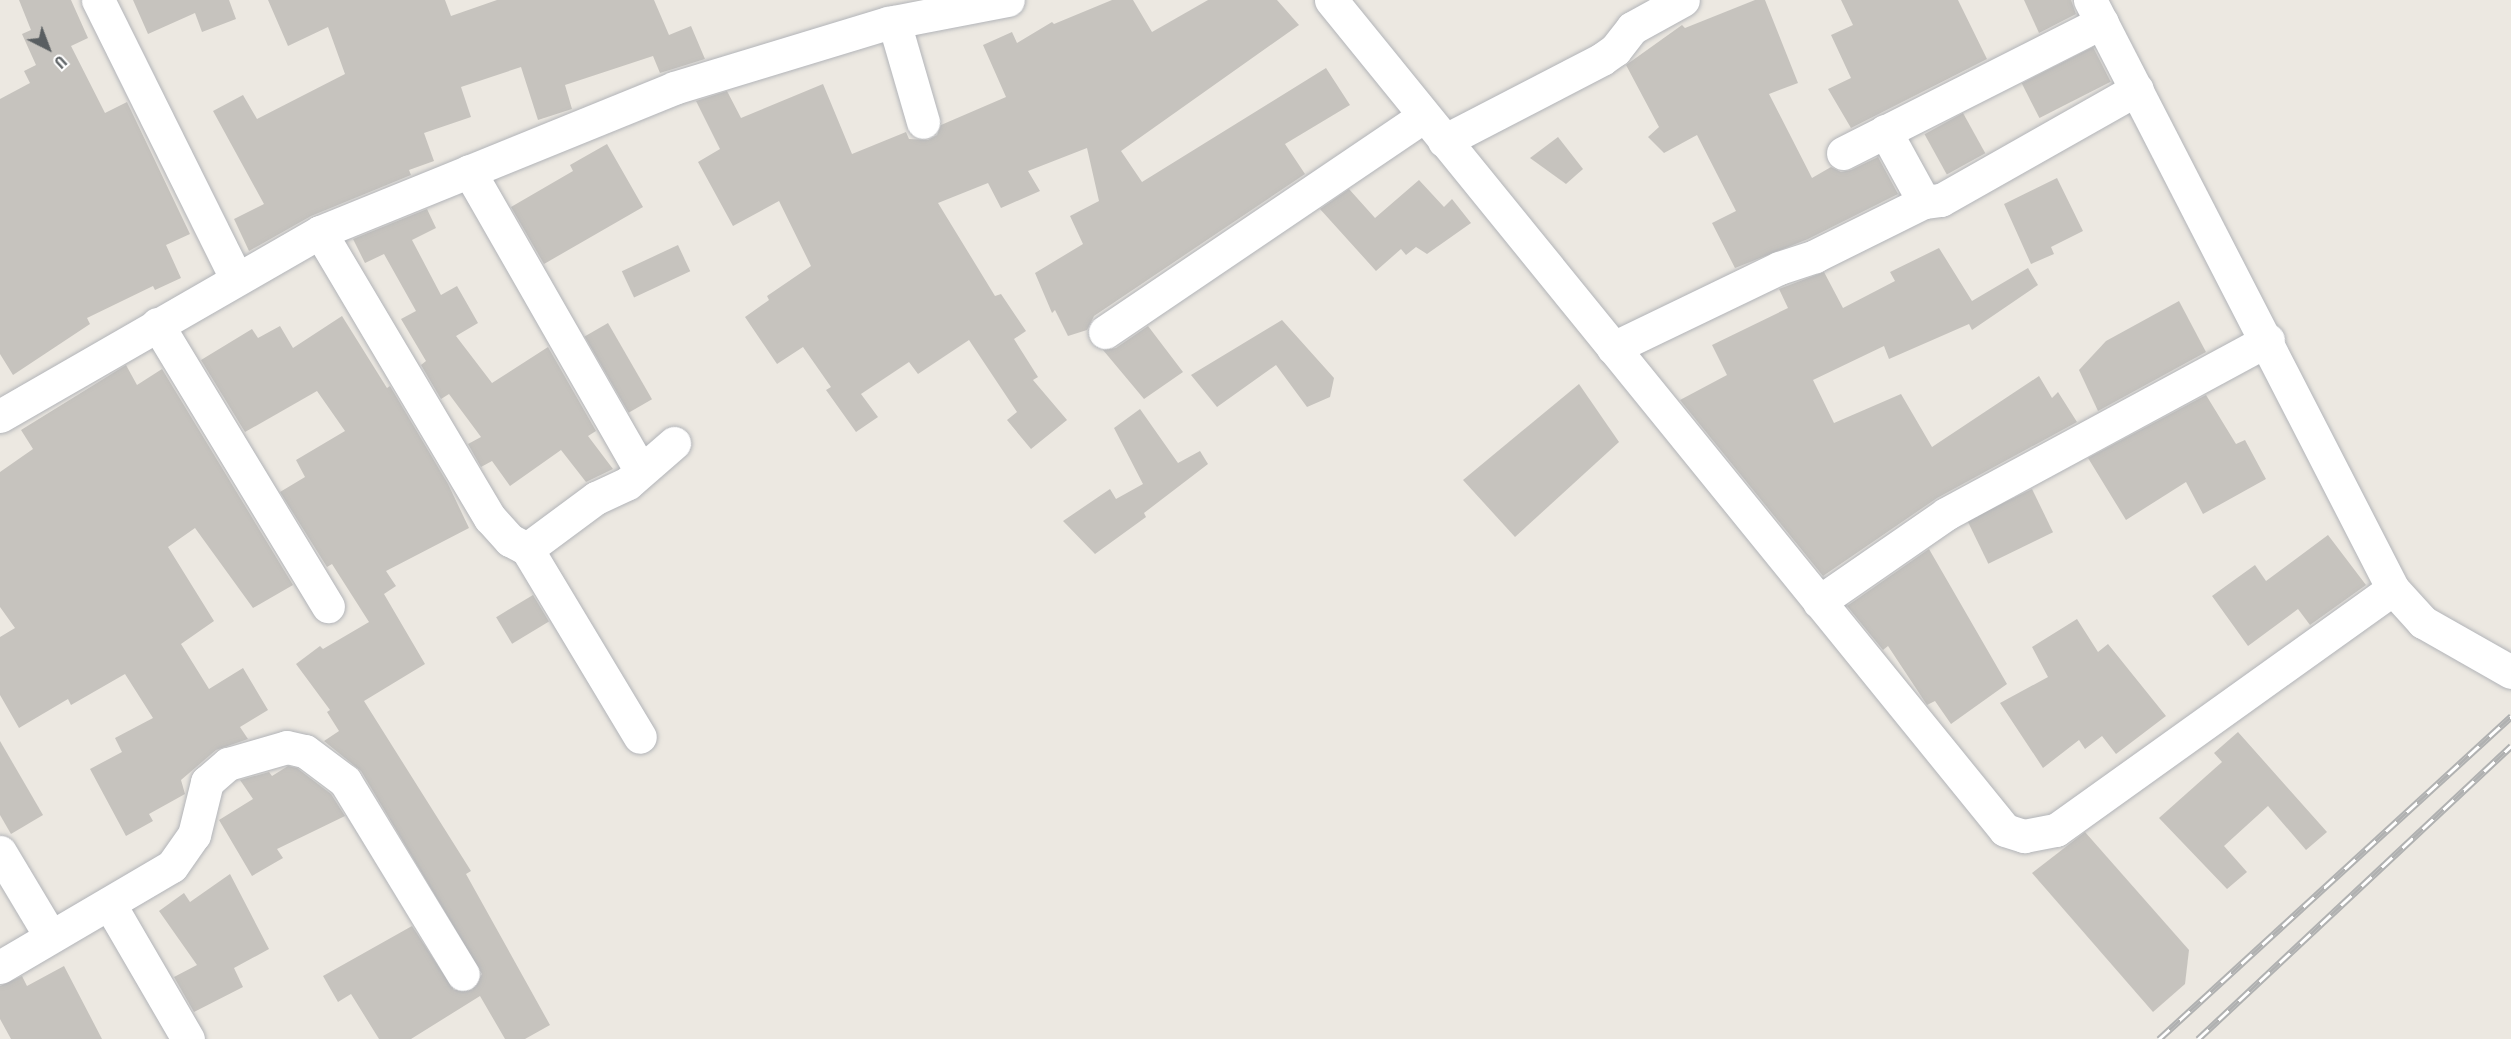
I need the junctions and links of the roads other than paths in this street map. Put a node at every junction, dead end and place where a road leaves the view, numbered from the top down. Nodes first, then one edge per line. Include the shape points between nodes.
1 (98, 0) edge
2 (1008, 0) edge
3 (1331, 0) edge
4 (1683, 0) edge
5 (2096, 11) edge
6 (894, 22) junction
7 (2137, 89) junction
8 (1424, 117) junction
9 (924, 122) dead end
10 (1885, 131) junction
11 (1444, 141) junction
12 (1843, 153) dead end
13 (469, 171) junction
14 (1924, 202) junction
15 (320, 232) junction
16 (236, 278) junction
17 (157, 324) junction
18 (1105, 332) dead end
19 (2268, 340) junction
20 (1613, 348) junction
21 (4, 404) edge
22 (674, 443) dead end
23 (640, 470) junction
24 (527, 549) junction
25 (2393, 590) junction
26 (1819, 602) junction
27 (328, 606) dead end
28 (2511, 672) edge
29 (640, 737) dead end
30 (0, 852) edge
31 (110, 905) junction
32 (49, 934) junction
33 (0, 967) edge
34 (463, 974) dead end
35 (188, 1039) edge

1 - 16 street
2 - 6 street
3 - 8 street
4 - 11 street via 1632,28 1615,50 1602,59
5 - 7 street
5 - 10 street
6 - 9 street
6 - 13 street via 674,88
7 - 14 street via 1941,200
7 - 19 street
8 - 11 street
8 - 18 street
10 - 12 street
10 - 14 street
11 - 20 street
13 - 15 street
13 - 23 street
14 - 20 street
15 - 16 street
15 - 24 street via 490,519 510,540
16 - 17 street
17 - 21 street
17 - 27 street
19 - 25 street
19 - 26 street via 1946,514
20 - 26 street
22 - 23 street
23 - 24 street via 628,483 596,498
24 - 29 street
25 - 26 street via 2055,830 2024,836 2005,830
25 - 28 street via 2424,622
30 - 32 street
31 - 32 street
31 - 34 street via 172,866 194,835 207,782 228,764 287,747 322,762 345,781
31 - 35 street
32 - 33 street

